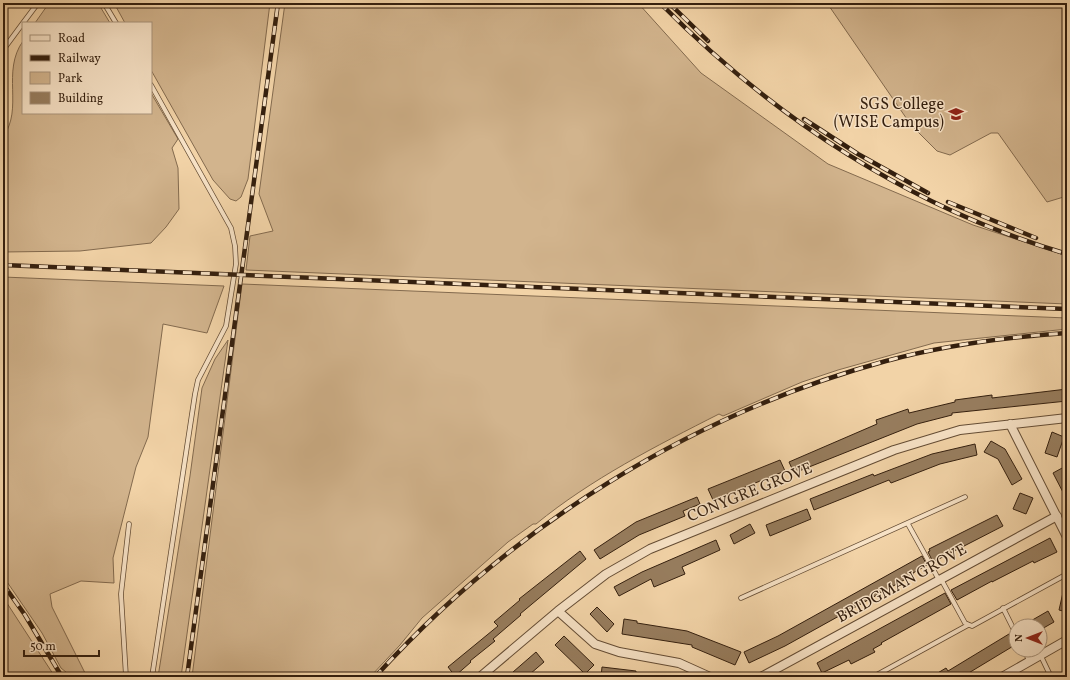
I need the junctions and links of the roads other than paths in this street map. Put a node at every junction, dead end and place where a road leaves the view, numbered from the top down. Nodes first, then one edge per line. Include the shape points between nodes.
1 (38, 3) edge
2 (104, 3) edge
3 (24, 22) edge
4 (115, 22) edge
5 (22, 24) edge
6 (3, 50) edge
7 (152, 87) edge
8 (1067, 418) edge
9 (1010, 424) junction
10 (965, 497) dead end
11 (1056, 516) junction
12 (129, 524) dead end
13 (908, 524) junction
14 (1067, 538) edge
15 (1067, 574) edge
16 (940, 580) junction
17 (741, 598) dead end
18 (1003, 608) junction
19 (558, 611) junction
20 (1008, 618) edge
21 (968, 625) junction
22 (1067, 640) edge
23 (1048, 650) edge
24 (1033, 658) edge
25 (1042, 658) edge
26 (1029, 660) joint
27 (126, 677) edge
28 (152, 677) edge
29 (480, 677) edge
30 (710, 677) edge
31 (761, 677) edge
32 (873, 677) edge
33 (1002, 677) edge
34 (1051, 677) edge

1 - 3 lane
2 - 4 lane
5 - 6 lane
7 - 28 lane via 231,228 236,264 226,326 198,380 195,394
8 - 9 street, CONYGRE GROVE
9 - 11 street
9 - 19 street, CONYGRE GROVE via 960,430 894,450 650,549 606,574
10 - 13 lane
11 - 14 street
11 - 16 street, BRIDGMAN GROVE
12 - 27 lane via 121,594
13 - 16 lane
13 - 17 lane
15 - 18 lane
16 - 21 lane
16 - 31 street, BRIDGMAN GROVE
18 - 20 lane
18 - 21 lane via 977,624
19 - 29 street, CONYGRE GROVE
19 - 30 street via 595,644 619,652 679,663
21 - 32 lane
22 - 23 street
24 - 26 street
25 - 34 lane
26 - 33 street

